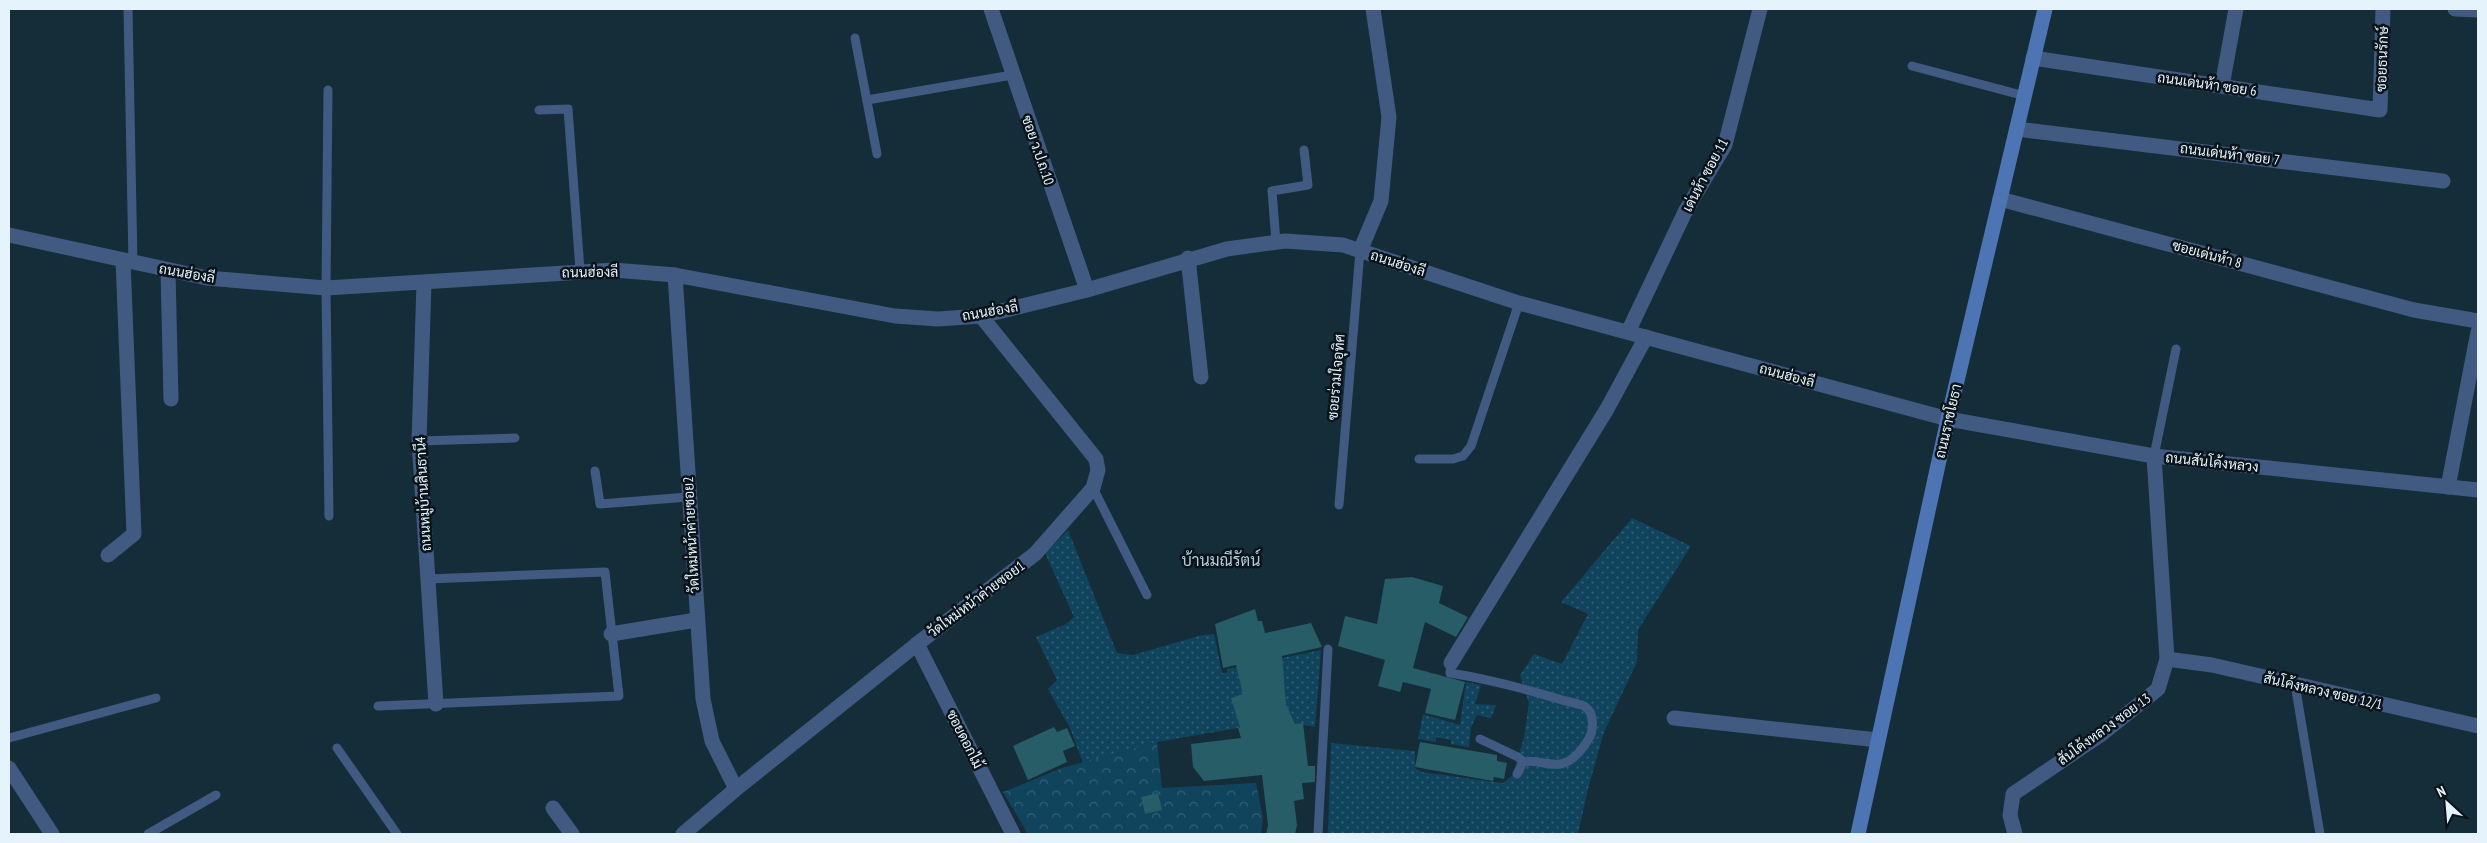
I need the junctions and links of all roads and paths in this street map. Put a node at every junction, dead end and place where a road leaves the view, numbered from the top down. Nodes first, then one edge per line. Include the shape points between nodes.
1 (128, 9) edge
2 (991, 9) edge
3 (1373, 9) edge
4 (1760, 9) edge
5 (2045, 9) edge
6 (2236, 9) edge
7 (2383, 9) edge
8 (2455, 9) edge
9 (2478, 10) edge
10 (855, 38) dead end
11 (2034, 58) junction
12 (1912, 66) dead end
13 (1012, 75) junction
14 (2222, 86) junction
15 (328, 90) dead end
16 (2025, 96) junction
17 (867, 100) junction
18 (539, 110) dead end
19 (2380, 110) joint
20 (2017, 129) junction
21 (1304, 150) dead end
22 (877, 154) dead end
23 (2443, 181) dead end
24 (2000, 199) junction
25 (9, 235) edge
26 (1276, 242) junction
27 (1360, 251) junction
28 (1188, 258) junction
29 (128, 262) junction
30 (580, 270) junction
31 (168, 271) junction
32 (675, 275) junction
33 (424, 283) junction
34 (326, 288) junction
35 (1087, 290) junction
36 (1519, 303) junction
37 (981, 316) junction
38 (2478, 321) edge
39 (1628, 332) junction
40 (2478, 332) edge
41 (1646, 337) junction
42 (2176, 349) dead end
43 (1201, 377) dead end
44 (171, 399) dead end
45 (1948, 419) junction
46 (515, 438) dead end
47 (419, 441) junction
48 (2154, 456) junction
49 (1419, 459) dead end
50 (595, 471) dead end
51 (2448, 487) junction
52 (1093, 488) junction
53 (2478, 490) edge
54 (688, 497) junction
55 (1339, 505) dead end
56 (329, 516) dead end
57 (108, 555) dead end
58 (428, 579) junction
59 (1146, 595) dead end
60 (696, 620) junction
61 (611, 634) junction
62 (917, 644) junction
63 (1328, 649) dead end
64 (2167, 660) junction
65 (1451, 663) joint
66 (2295, 684) junction
67 (156, 698) dead end
68 (436, 704) junction
69 (378, 706) dead end
70 (1674, 718) dead end
71 (2478, 726) edge
72 (9, 738) edge
73 (1480, 739) dead end
74 (1878, 740) junction
75 (336, 748) dead end
76 (1523, 762) junction
77 (9, 768) edge
78 (1516, 774) dead end
79 (736, 788) junction
80 (216, 795) dead end
81 (553, 808) dead end
82 (52, 834) edge
83 (148, 834) edge
84 (397, 834) edge
85 (572, 834) edge
86 (684, 834) edge
87 (1013, 834) edge
88 (1318, 834) edge
89 (1858, 834) edge
90 (2015, 834) edge
91 (2320, 834) edge

1 - 29 lane
2 - 13 street, ซอย ว.ป.ถ.10
3 - 27 street via 1389,117 1381,201
4 - 39 street, เด่นห้า ซอย 11 via 1725,145 1686,210
5 - 11 main road, ถนนราชโยธา
6 - 14 street
7 - 19 street, ซอยธนรักษ์
8 - 9 street
10 - 17 lane
11 - 14 street, ถนนเด่นห้า ซอย 6
11 - 16 main road, ถนนราชโยธา
12 - 16 lane
13 - 17 lane
13 - 35 street, ซอย ว.ป.ถ.10
14 - 19 street, ถนนเด่นห้า ซอย 6
15 - 34 lane
16 - 20 main road, ถนนราชโยธา
17 - 22 lane
18 - 30 lane via 568,109
20 - 23 street, ถนนเด่นห้า ซอย 7
20 - 24 main road, ถนนราชโยธา
21 - 26 lane via 1308,185 1272,190
24 - 38 street, ซอยเด่นห้า 8 via 2414,310
24 - 45 main road, ถนนราชโยธา
25 - 29 street, ถนนฮ่องลี
26 - 27 street, ถนนฮ่องลี via 1343,245
26 - 28 street, ถนนฮ่องลี
27 - 36 street, ถนนฮ่องลี
27 - 55 lane, ซอยร่วมใจอุทิศ
28 - 35 street, ถนนฮ่องลี
28 - 43 street
29 - 31 street, ถนนฮ่องลี
29 - 57 street via 134,534
30 - 32 street, ถนนฮ่องลี
30 - 33 street, ถนนฮ่องลี
31 - 34 street, ถนนฮ่องลี via 207,278
31 - 44 street
32 - 37 street, ถนนฮ่องลี via 895,316
32 - 54 street, วัดใหม่หน้าค่ายซอย2
33 - 34 street, ถนนฮ่องลี
33 - 47 street, ถนนหมู่บ้านสินธานี4
34 - 56 lane
35 - 37 street, ถนนฮ่องลี
36 - 39 street, ถนนฮ่องลี
36 - 49 lane via 1471,446 1463,456 1453,459
37 - 52 street via 1096,459 1098,470
39 - 41 street, ถนนฮ่องลี
40 - 51 street
41 - 45 street, ถนนฮ่องลี
41 - 65 street via 1607,409
42 - 48 lane
45 - 48 street, ถนนสันโค้งหลวง
45 - 74 main road, ถนนราชโยธา
46 - 47 lane
47 - 58 street, ถนนหมู่บ้านสินธานี4
48 - 51 street, ถนนสันโค้งหลวง
48 - 64 street, สันโค้งหลวง ซอย 13
50 - 54 lane via 600,504
51 - 53 street, ถนนสันโค้งหลวง
52 - 59 lane
52 - 62 street, วัดใหม่หน้าค่ายซอย1 via 1035,554
54 - 60 street, วัดใหม่หน้าค่ายซอย2
58 - 61 lane via 605,572
58 - 68 street, ถนนหมู่บ้านสินธานี4
60 - 61 street
60 - 79 street, วัดใหม่หน้าค่ายซอย2 via 703,699 712,741
61 - 68 lane via 619,696
62 - 79 street, วัดใหม่หน้าค่ายซอย1
62 - 87 street, ซอยดอกไม้
63 - 88 lane
64 - 66 street, สันโค้งหลวง ซอย 12/1 via 2212,665
64 - 90 street, สันโค้งหลวง ซอย 13 via 2158,689 2102,733 2013,794 2010,815
65 - 76 lane via 1450,673 1541,693 1584,706 1591,713 1590,737 1574,758 1561,764
66 - 71 street, สันโค้งหลวง ซอย 12/1
66 - 91 lane
67 - 72 lane
68 - 69 lane
70 - 74 street
73 - 76 lane
74 - 89 main road, ถนนราชโยธา
75 - 84 lane
76 - 78 lane
77 - 82 street
79 - 86 street, วัดใหม่หน้าค่ายซอย1
80 - 83 lane
81 - 85 street

